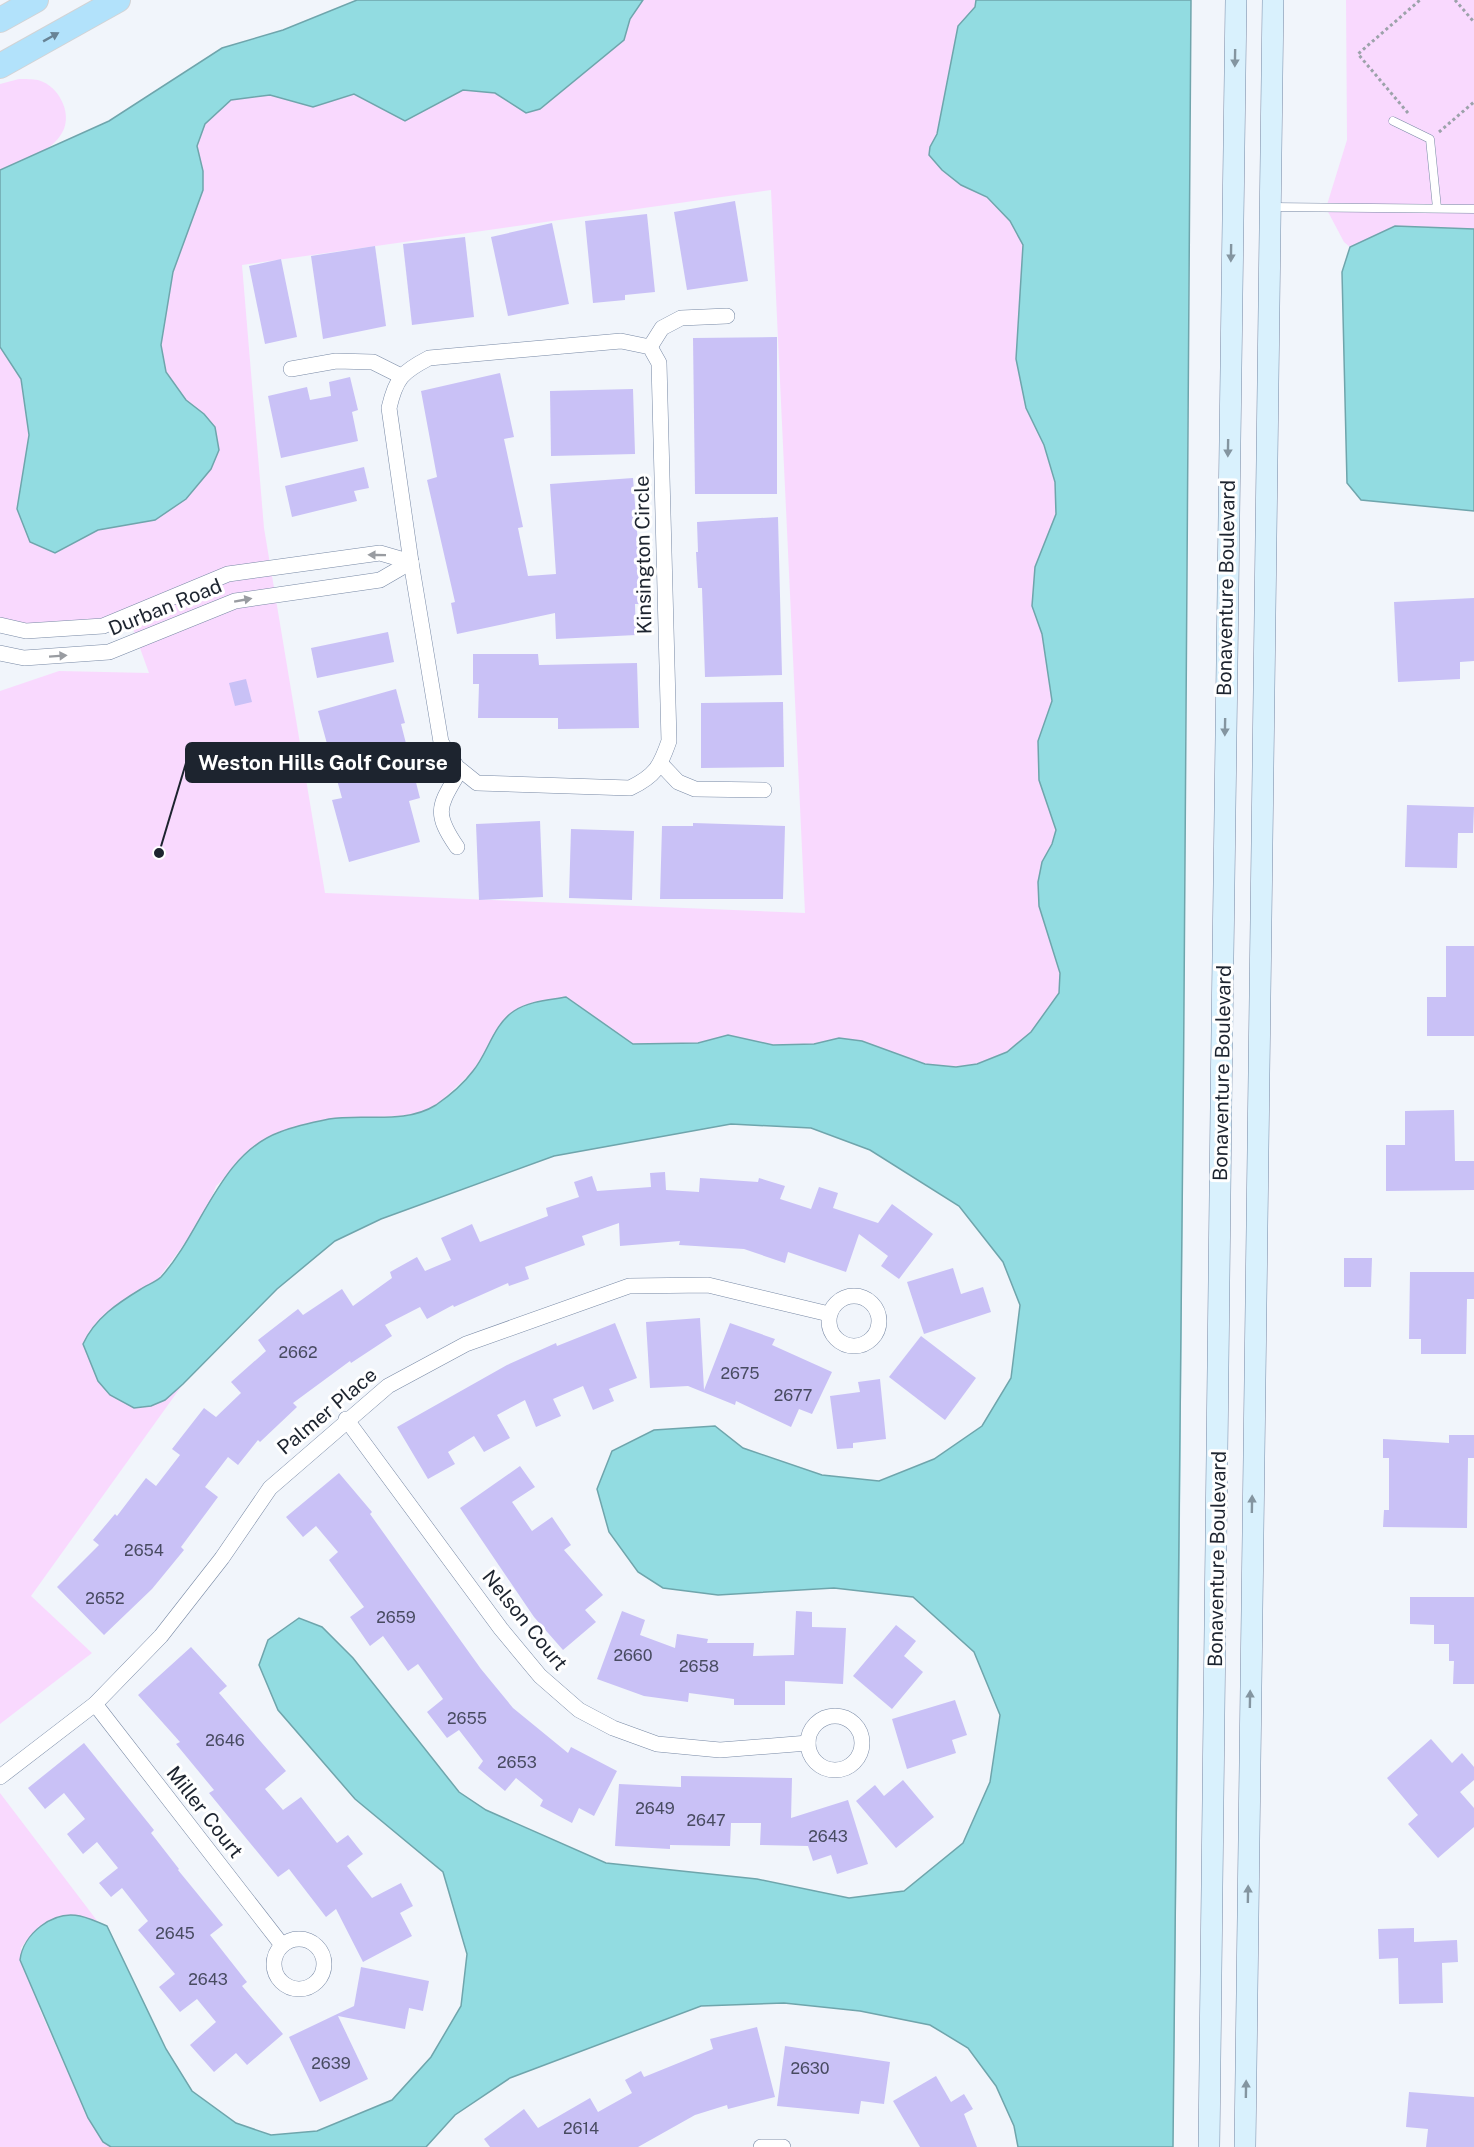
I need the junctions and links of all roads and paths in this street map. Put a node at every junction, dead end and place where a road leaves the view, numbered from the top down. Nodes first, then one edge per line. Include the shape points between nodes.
1 (36, 0) edge
2 (118, 0) edge
3 (1236, 0) edge
4 (1273, 0) edge
5 (1420, 0) edge
6 (1455, 0) edge
7 (0, 20) edge
8 (1474, 22) edge
9 (0, 66) edge
10 (1474, 102) edge
11 (1409, 114) dead end
12 (1394, 122) dead end
13 (1430, 139) junction
14 (1271, 207) junction
15 (1437, 208) junction
16 (1474, 209) edge
17 (727, 315) dead end
18 (650, 347) junction
19 (291, 369) dead end
20 (401, 376) junction
21 (342, 558) junction
22 (411, 561) junction
23 (346, 585) junction
24 (0, 625) edge
25 (0, 653) edge
26 (661, 764) junction
27 (460, 770) junction
28 (764, 790) dead end
29 (457, 847) dead end
30 (829, 1314) dead end
31 (346, 1419) junction
32 (95, 1704) junction
33 (808, 1743) dead end
34 (0, 1777) edge
35 (282, 1945) dead end
36 (761, 2147) edge
37 (783, 2147) edge
38 (1209, 2147) edge
39 (1245, 2147) edge

1 - 7 main road
9 -> 2 main road
3 -> 38 main road, Bonaventure Boulevard
4 - 14 main road, Bonaventure Boulevard
5 - 11 path via 1358,54
6 - 8 path
10 - 13 path
12 - 13 lane
13 - 15 lane
14 - 15 lane
39 -> 14 main road, Bonaventure Boulevard
15 - 16 lane
17 - 18 street via 681,318 662,327
18 - 20 street via 621,341 429,358
18 - 26 street, Kinsington Circle via 659,363 669,741
19 - 20 street via 336,361 373,362
20 - 22 street via 394,385 389,408
22 -> 21 street, Durban Road via 380,553
21 - 23 street
21 - 24 street, Durban Road via 228,574 103,626 26,631
22 - 23 street, Durban Road via 380,580
22 - 27 street via 441,742
25 -> 23 street, Durban Road via 24,658 109,652 235,601
26 - 27 street via 647,780 630,789 477,783
26 - 28 street via 678,782 695,789
27 - 29 street via 440,809 442,826
30 - 31 street, Palmer Place via 708,1285 629,1287 466,1344 388,1386
31 - 32 street, Palmer Place via 270,1488 161,1636
31 - 33 street, Nelson Court via 501,1629 540,1676 579,1710 657,1744 720,1750
32 - 34 street, Palmer Place
32 - 35 street, Miller Court
36 - 37 street

